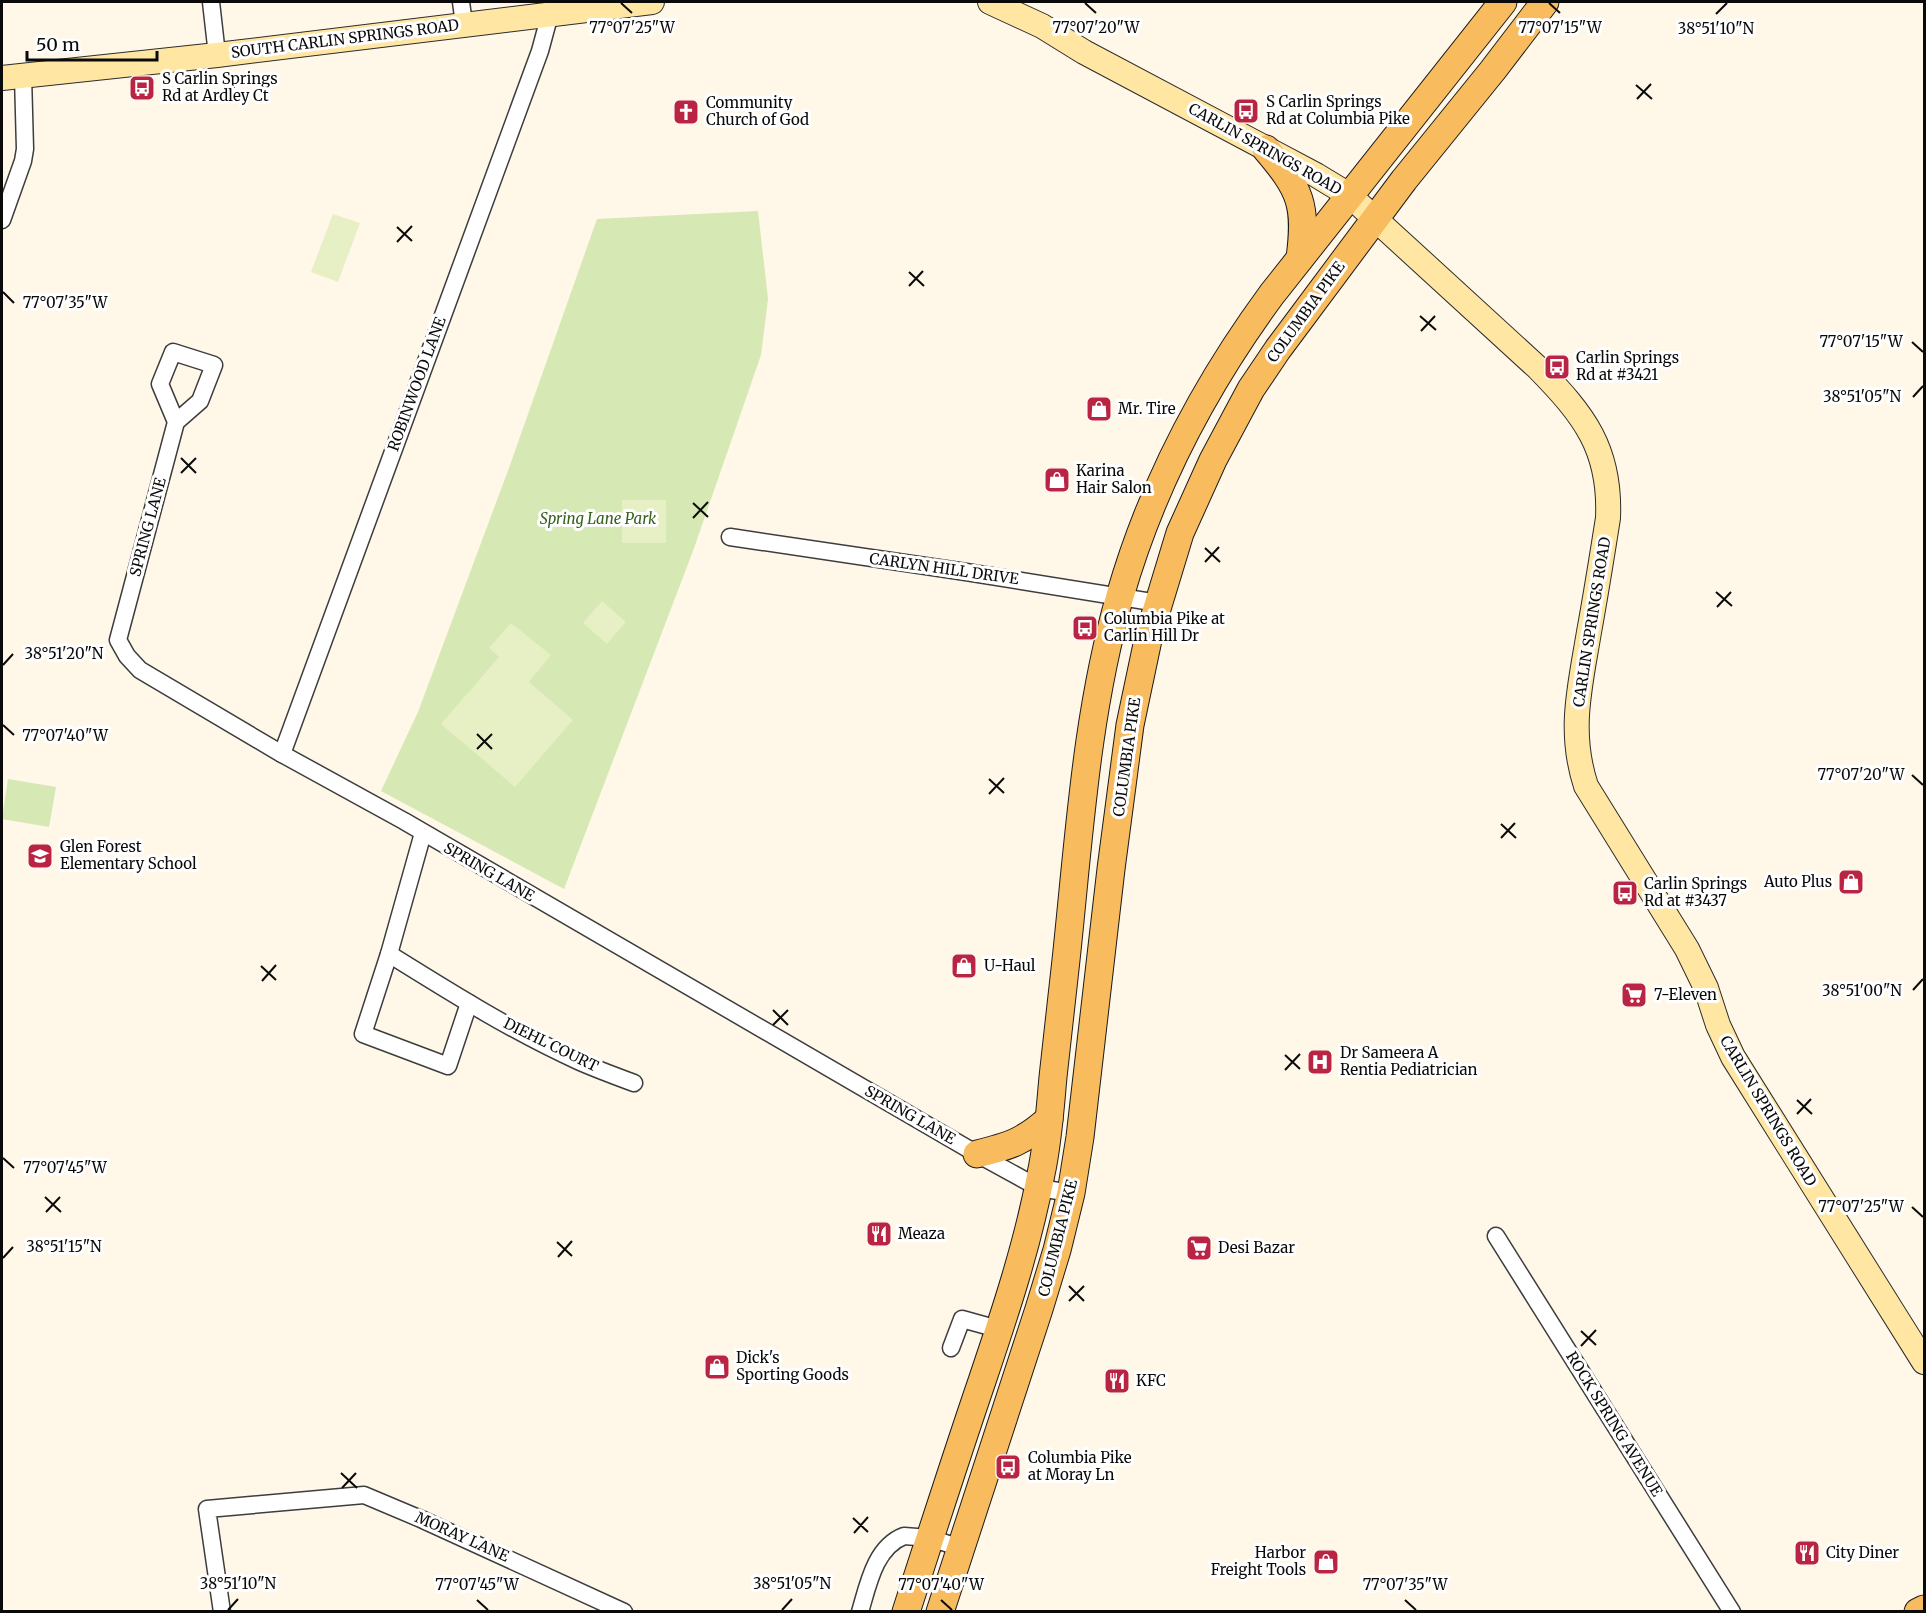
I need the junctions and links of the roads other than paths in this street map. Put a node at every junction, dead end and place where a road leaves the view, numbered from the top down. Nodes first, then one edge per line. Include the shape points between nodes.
1 (211, 2) edge
2 (652, 2) edge
3 (990, 2) edge
4 (1503, 2) edge
5 (1545, 2) edge
6 (463, 13) edge
7 (550, 14) junction
8 (217, 55) junction
9 (12, 77) edge
10 (1266, 149) junction
11 (1349, 195) junction
12 (1375, 218) junction
13 (2, 219) edge
14 (1300, 258) junction
15 (176, 422) dead end
16 (730, 537) dead end
17 (1119, 597) junction
18 (1158, 603) junction
19 (282, 754) junction
20 (423, 833) junction
21 (389, 954) junction
22 (469, 1003) junction
23 (634, 1083) dead end
24 (1049, 1119) junction
25 (977, 1154) junction
26 (1039, 1188) junction
27 (1071, 1193) junction
28 (1496, 1236) dead end
29 (998, 1329) junction
30 (951, 1348) dead end
31 (1924, 1362) edge
32 (930, 1538) junction
33 (961, 1548) junction
34 (1924, 1609) edge
35 (222, 1611) edge
36 (624, 1611) edge
37 (860, 1611) edge
38 (906, 1611) edge
39 (940, 1611) edge
40 (1732, 1611) edge
41 (1918, 1611) edge

1 - 8 street
2 - 7 main road, SOUTH CARLIN SPRINGS ROAD
3 - 10 main road, CARLIN SPRINGS ROAD via 1042,26
4 - 11 main road, COLUMBIA PIKE
5 - 12 main road, COLUMBIA PIKE
6 - 7 main road, SOUTH CARLIN SPRINGS ROAD
6 - 8 main road, SOUTH CARLIN SPRINGS ROAD
7 - 19 street, ROBINWOOD LANE via 540,51
8 - 9 main road, SOUTH CARLIN SPRINGS ROAD
9 - 13 street via 26,149
10 - 11 main road, CARLIN SPRINGS ROAD
10 - 14 main road via 1299,197 1303,226
11 - 12 main road, CARLIN SPRINGS ROAD
11 - 14 main road, COLUMBIA PIKE
12 - 18 main road, COLUMBIA PIKE via 1251,389 1190,508
12 - 31 main road, CARLIN SPRINGS ROAD via 1568,398 1598,447 1609,495 1576,724 1578,762 1586,786 1687,949 1733,1057
14 - 17 main road, COLUMBIA PIKE via 1237,343 1197,412 1153,504
15 - 19 street, SPRING LANE via 118,640 140,670
16 - 17 street, CARLYN HILL DRIVE
17 - 18 street, CARLYN HILL DRIVE
17 - 24 main road, COLUMBIA PIKE via 1091,737
18 - 27 main road, COLUMBIA PIKE via 1142,664 1125,759
19 - 20 street, SPRING LANE
20 - 21 street
20 - 25 street, SPRING LANE
21 - 22 street, DIEHL COURT
21 - 22 street via 363,1034 448,1066
22 - 23 street, DIEHL COURT via 578,1061
24 - 25 main road via 1015,1144
24 - 26 main road, COLUMBIA PIKE
25 - 26 street, SPRING LANE
26 - 27 street, SPRING LANE
26 - 29 main road, COLUMBIA PIKE
27 - 33 main road, COLUMBIA PIKE via 1049,1277
28 - 40 street, ROCK SPRING AVENUE
29 - 30 street via 962,1319
29 - 32 main road, COLUMBIA PIKE
32 - 33 street
32 - 37 street via 904,1536 887,1549 874,1568
32 - 38 main road, COLUMBIA PIKE
33 - 39 main road, COLUMBIA PIKE
34 - 41 main road
35 - 36 street, MORAY LANE via 207,1509 364,1495

